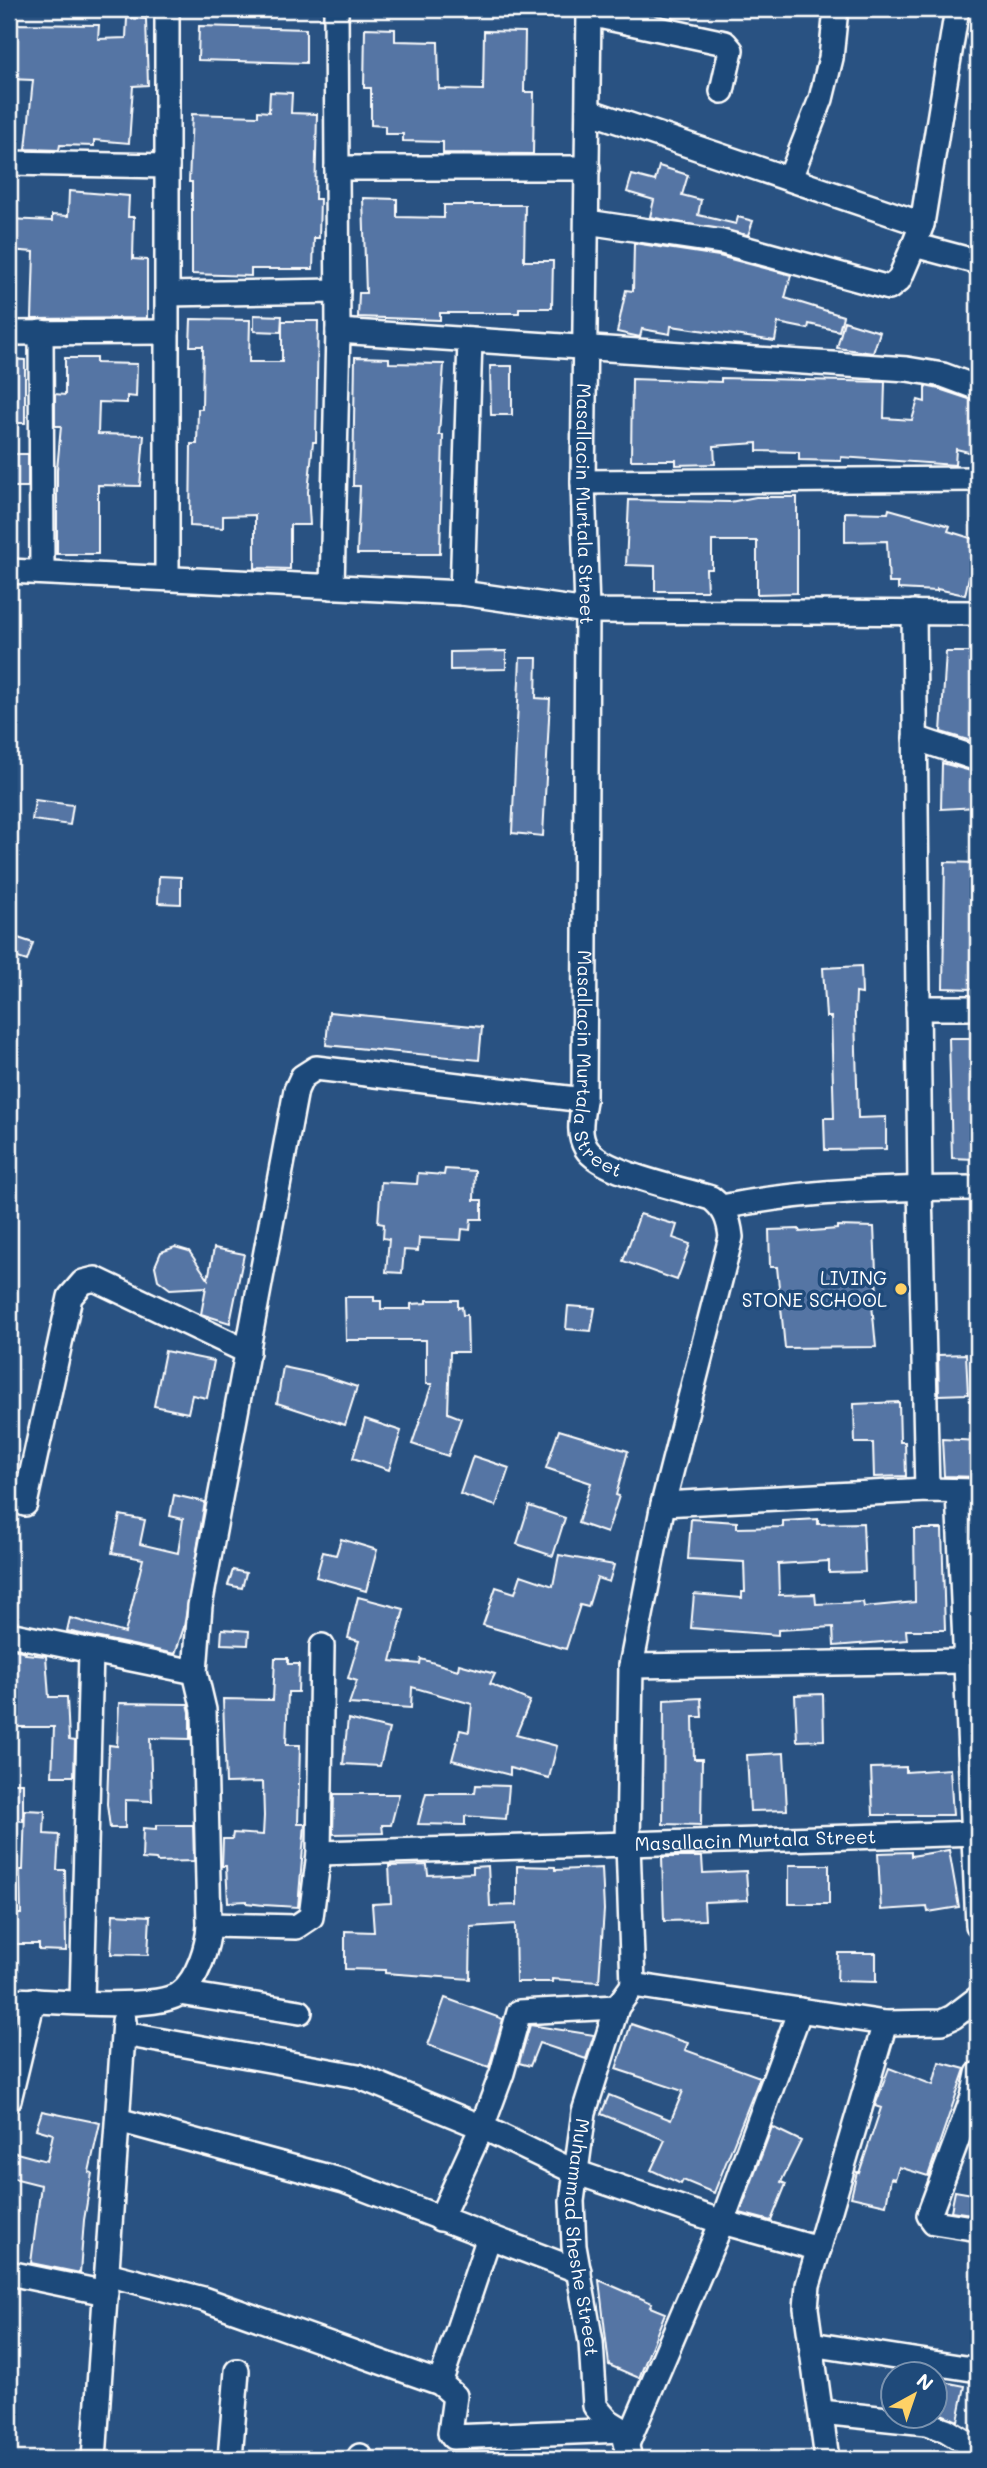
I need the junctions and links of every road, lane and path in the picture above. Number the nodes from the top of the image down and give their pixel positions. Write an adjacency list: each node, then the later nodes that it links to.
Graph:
1 (167, 9): 9 (street)
2 (336, 9): 10 (street)
3 (836, 9): 12 (street)
4 (957, 9): 14 (street)
5 (589, 11): 6 (street); 7 (street, Masallacin Murtala Street)
6 (722, 91)
7 (588, 111): 11 (street, Masallacin Murtala Street); 12 (street)
8 (9, 163): 9 (street)
9 (167, 166): 17 (street)
10 (337, 168): 11 (street); 16 (street)
11 (588, 168): 13 (street, Masallacin Murtala Street)
12 (790, 178): 14 (street)
13 (587, 222): 14 (street); 23 (street, Masallacin Murtala Street)
14 (918, 235): 15 (street)
15 (978, 262)
16 (338, 291): 17 (street); 18 (street)
17 (167, 294): 20 (street)
18 (338, 331): 22 (street); 30 (street)
19 (41, 332): 20 (street); 21 (street); 28 (street)
20 (167, 332): 29 (street)
21 (9, 333)
22 (470, 340): 23 (street); 31 (street)
23 (586, 347): 24 (street); 26 (street, Masallacin Murtala Street)
24 (978, 388)
25 (978, 479): 26 (street)
26 (583, 482): 32 (street, Masallacin Murtala Street)
27 (9, 571): 28 (street)
28 (43, 572): 29 (street)
29 (167, 579): 30 (street)
30 (332, 587): 31 (street)
31 (463, 593): 32 (street)
32 (587, 611): 33 (street); 39 (street, Masallacin Murtala Street)
33 (914, 612): 34 (street); 35 (street)
34 (978, 613)
35 (915, 738): 36 (street); 37 (street)
36 (978, 759)
37 (918, 1008): 38 (street); 40 (street)
38 (978, 1008)
39 (584, 1100): 42 (street, Masallacin Murtala Street); 43 (street)
40 (920, 1188): 41 (street); 42 (street); 44 (street)
41 (978, 1188)
42 (722, 1207): 47 (street, Masallacin Murtala Street)
43 (248, 1352): 46 (street); 53 (street)
44 (927, 1490): 45 (street); 47 (street)
45 (968, 1491): 51 (street)
46 (25, 1504)
47 (663, 1504): 52 (street, Masallacin Murtala Street)
48 (9, 1634): 50 (street)
49 (322, 1646): 56 (street)
50 (91, 1652): 53 (street); 64 (street)
51 (964, 1661): 52 (street); 54 (street)
52 (631, 1666): 55 (street, Masallacin Murtala Street)
53 (195, 1672): 57 (street)
54 (975, 1833): 55 (street, Masallacin Murtala Street); 58 (street)
55 (628, 1844): 56 (street); 59 (street)
56 (319, 1853): 57 (street)
57 (209, 1925): 60 (street)
58 (978, 1925)
59 (633, 1984): 66 (street, Muhammad Sheshe Street); 67 (street)
60 (180, 1993): 65 (street); 68 (street)
61 (978, 1998): 69 (street)
62 (9, 2000): 63 (street)
63 (33, 2000): 64 (street); 72 (street)
64 (82, 2001): 65 (street)
65 (125, 2004): 70 (street)
66 (617, 2007): 74 (street); 75 (street, Muhammad Sheshe Street)
67 (800, 2010): 69 (street); 77 (street)
68 (300, 2012)
69 (885, 2023): 80 (street)
70 (124, 2034): 73 (street); 74 (street)
71 (978, 2074): 78 (street)
72 (9, 2100)
73 (118, 2120): 76 (street); 84 (street)
74 (482, 2127): 75 (street); 76 (street)
75 (575, 2172): 77 (street); 81 (street, Muhammad Sheshe Street)
76 (440, 2219): 79 (street)
77 (722, 2222): 80 (street); 90 (street)
78 (978, 2230)
79 (489, 2237): 81 (street); 88 (street)
80 (819, 2249): 85 (street)
81 (579, 2271): 90 (street, Muhammad Sheshe Street)
82 (9, 2274): 83 (street); 84 (street)
83 (9, 2280)
84 (106, 2283): 88 (street); 92 (street)
85 (811, 2344): 86 (street); 89 (street)
86 (978, 2370)
87 (237, 2371): 93 (street)
88 (440, 2383): 90 (street)
89 (821, 2412): 91 (street); 94 (street)
90 (627, 2444)
91 (978, 2450)
92 (94, 2459)
93 (230, 2459)
94 (827, 2459)

